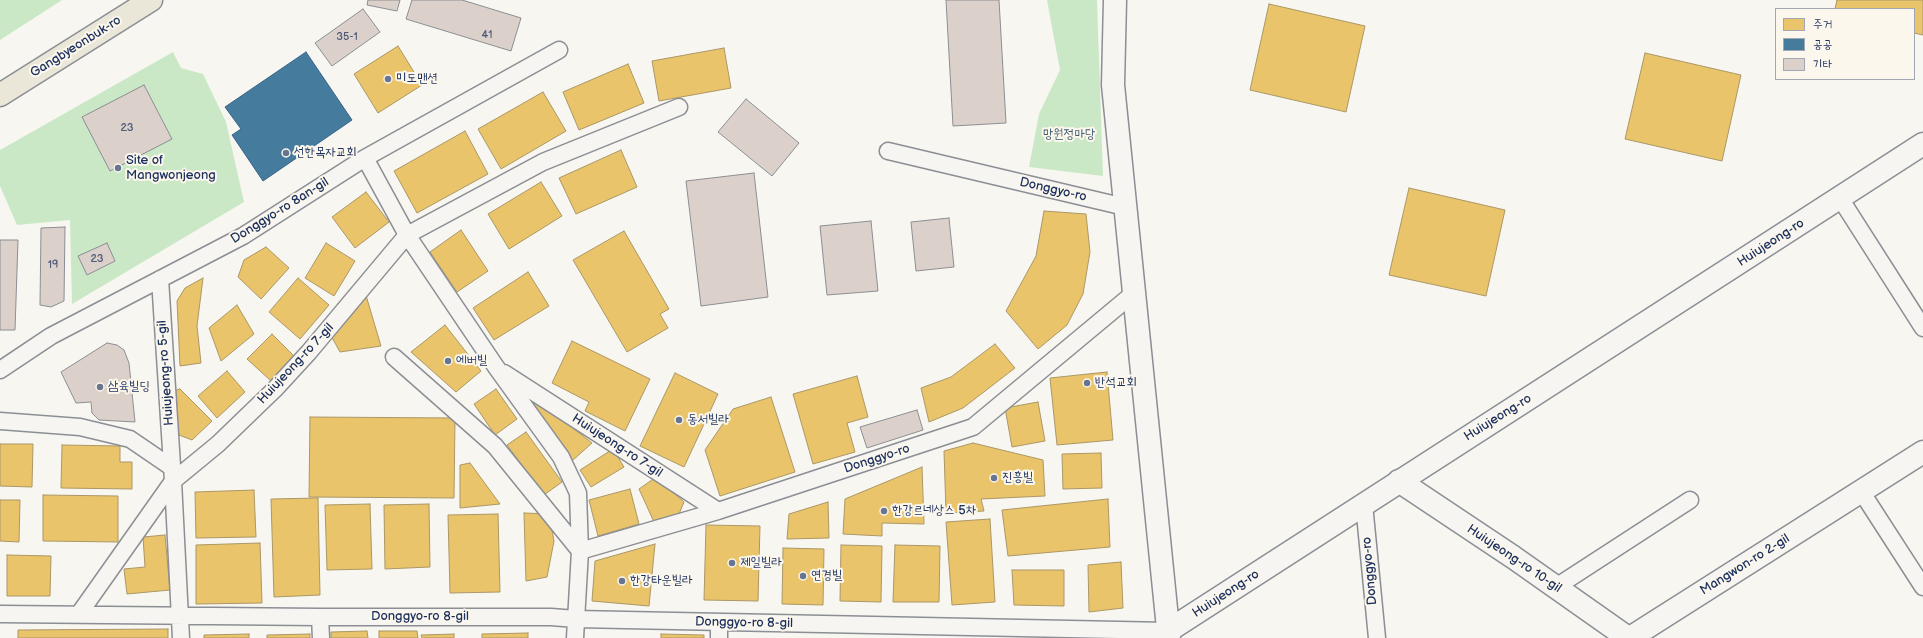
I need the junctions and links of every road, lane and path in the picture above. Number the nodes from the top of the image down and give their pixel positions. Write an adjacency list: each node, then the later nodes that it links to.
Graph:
1 (151, 0): 4 (highway, Gangbyeonbuk-ro)
2 (1115, 0): 10 (street)
3 (559, 50): 8 (lane, Donggyo-ro 8an-gil)
4 (0, 95)
5 (679, 107): 11 (lane)
6 (1923, 144): 9 (street, Huiujeong-ro)
7 (888, 151): 10 (lane, Donggyo-ro)
8 (365, 158): 11 (lane, Huiujeong-ro 7-gil); 12 (lane, Donggyo-ro 8an-gil)
9 (1840, 198): 14 (lane); 21 (street, Huiujeong-ro)
10 (1125, 207): 13 (street)
11 (407, 235): 16 (lane, Huiujeong-ro 7-gil); 20 (lane, Huiujeong-ro 7-gil)
12 (160, 279): 17 (lane, Donggyo-ro 8an-gil); 20 (lane, Huiujeong-ro 5-gil)
13 (1134, 293): 25 (lane, Donggyo-ro); 36 (street)
14 (1923, 328)
15 (394, 357): 26 (lane)
16 (496, 367): 25 (lane, Huiujeong-ro 7-gil); 26 (lane, Huiujeong-ro 7-gil)
17 (0, 370)
18 (0, 421): 20 (lane)
19 (1923, 452): 22 (street, Mangwon-ro 2-gil)
20 (172, 474): 30 (lane); 31 (lane, Huiujeong-ro 5-gil)
21 (1399, 482): 24 (street, Huiujeong-ro); 27 (street, Huiujeong-ro 10-gil)
22 (1861, 491): 28 (lane); 42 (street, Mangwon-ro 2-gil)
23 (1690, 500): 27 (lane)
24 (1364, 504): 36 (street, Huiujeong-ro); 41 (lane, Donggyo-ro)
25 (718, 511): 26 (lane, Donggyo-ro)
26 (580, 551): 33 (lane, Huiujeong-ro 7-gil)
27 (1556, 587): 42 (street, Huiujeong-ro 10-gil)
28 (1923, 587)
29 (0, 614): 30 (lane, Donggyo-ro 8-gil)
30 (79, 614): 31 (lane, Donggyo-ro 8-gil)
31 (180, 616): 32 (lane, Donggyo-ro 8-gil); 37 (lane, Huiujeong-ro 5-gil)
32 (320, 617): 33 (lane, Donggyo-ro 8-gil); 38 (lane)
33 (576, 619): 34 (lane, Donggyo-ro 8-gil); 39 (lane, Huiujeong-ro 7-gil)
34 (719, 622): 35 (lane, Donggyo-ro 8-gil); 40 (lane)
35 (976, 633): 36 (lane, Donggyo-ro 8-gil)
36 (1165, 636)
37 (181, 638)
38 (321, 638)
39 (575, 638)
40 (719, 638)
41 (1377, 638)
42 (1629, 638)

